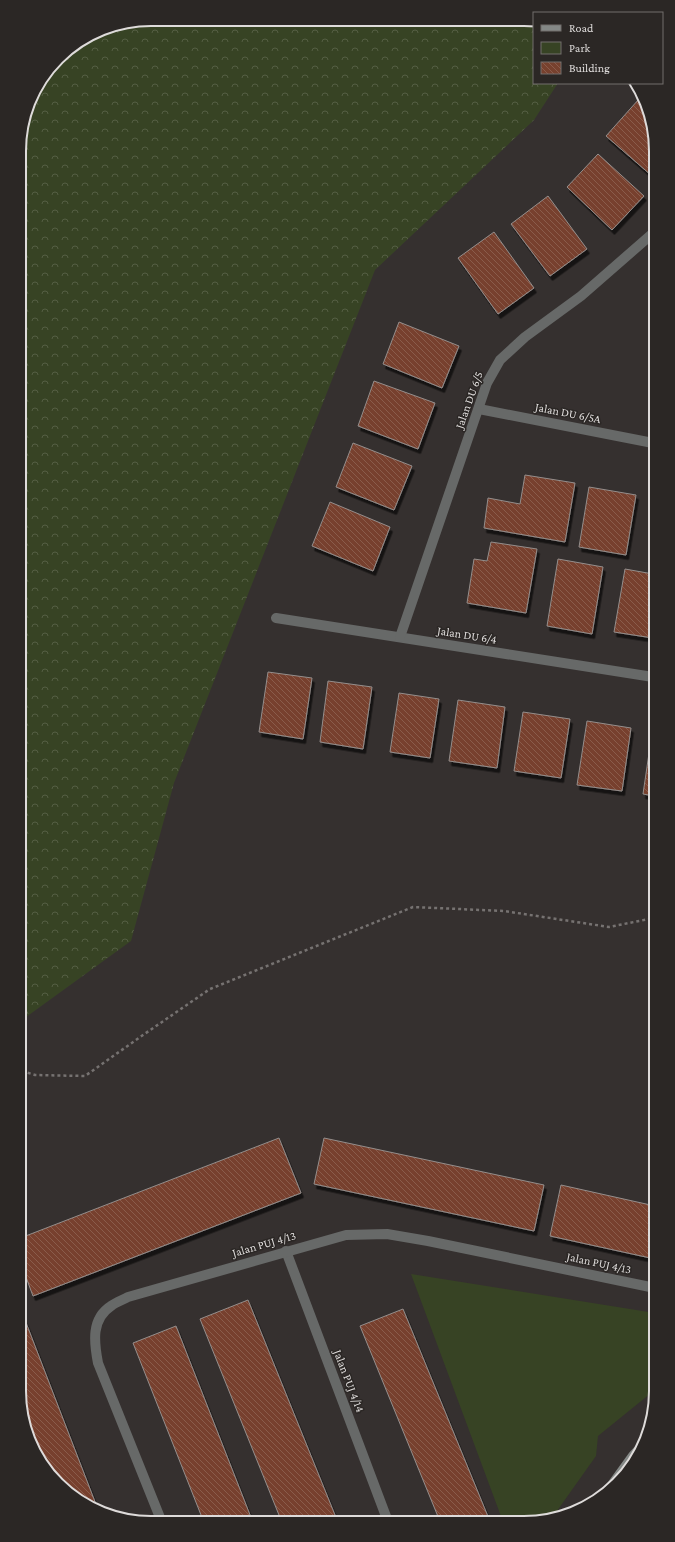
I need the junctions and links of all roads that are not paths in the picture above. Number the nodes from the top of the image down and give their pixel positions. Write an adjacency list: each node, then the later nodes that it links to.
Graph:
1 (649, 237): 2 (street, Jalan DU 6/5)
2 (479, 409): 3 (street, Jalan DU 6/5A); 5 (street, Jalan DU 6/5)
3 (649, 442)
4 (276, 618): 5 (street, Jalan DU 6/4)
5 (400, 637): 6 (street, Jalan DU 6/4)
6 (649, 676)
7 (286, 1251): 8 (street, Jalan PUJ 4/13); 9 (street, Jalan PUJ 4/13); 10 (street, Jalan PUJ 4/14)
8 (649, 1287)
9 (159, 1516)
10 (386, 1516)

